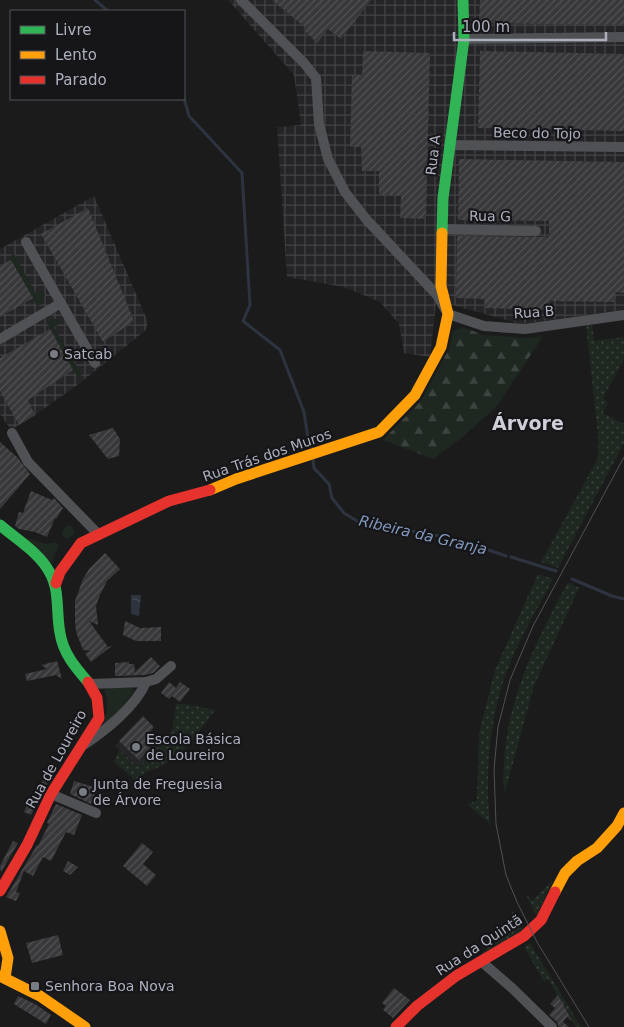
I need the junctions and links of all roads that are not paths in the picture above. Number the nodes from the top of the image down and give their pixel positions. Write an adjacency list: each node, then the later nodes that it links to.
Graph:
1 (241, 0): 11 (street)
2 (463, 0): 4 (street, Rua A)
3 (624, 37): 4 (street)
4 (464, 40): 5 (street, Rua A)
5 (449, 145): 6 (street, Beco do Tojo); 7 (street, Rua A)
6 (624, 148)
7 (442, 229): 8 (street, Rua G); 11 (street, Rua A)
8 (536, 231)
9 (26, 242): 10 (street)
10 (61, 303): 13 (street); 14 (street)
11 (448, 314): 12 (street, Rua B); 17 (street, Rua Trás dos Muros)
12 (624, 315)
13 (0, 339)
14 (95, 363)
15 (12, 433): 17 (street)
16 (0, 525): 18 (street)
17 (99, 535): 18 (street, Rua Trás dos Muros)
18 (56, 584): 21 (street, Rua de Loureiro)
19 (171, 666): 20 (street)
20 (146, 682): 21 (street); 22 (street)
21 (90, 684): 22 (street, Rua de Loureiro)
22 (82, 745): 23 (street, Rua de Loureiro)
23 (51, 794): 24 (street); 26 (street, Rua de Loureiro)
24 (96, 813)
25 (624, 813): 28 (street, Rua da Quintã)
26 (0, 891)
27 (0, 931): 29 (street)
28 (482, 962): 31 (street, Rua da Quintã); 32 (street)
29 (3, 977): 30 (street)
30 (85, 1027)
31 (396, 1027)
32 (552, 1027)

